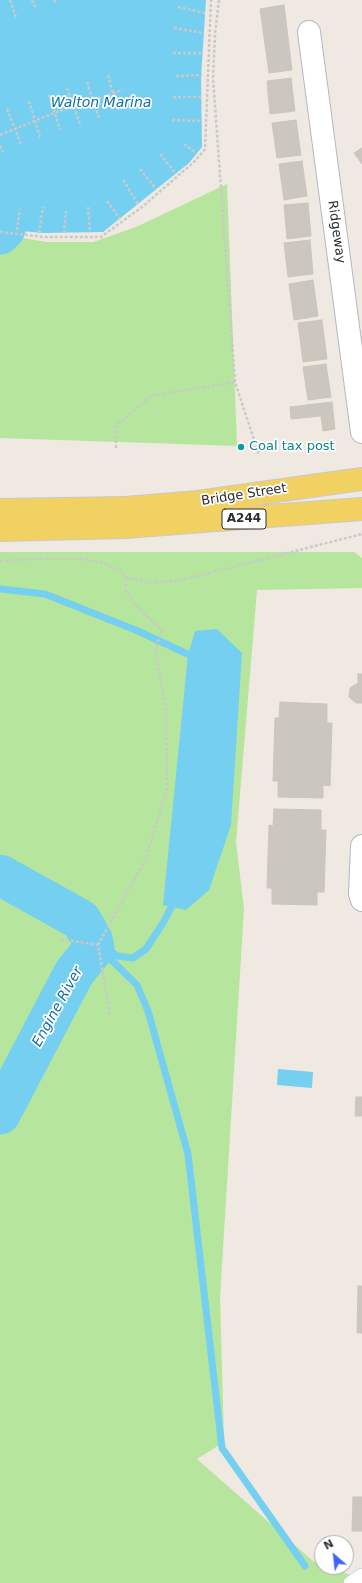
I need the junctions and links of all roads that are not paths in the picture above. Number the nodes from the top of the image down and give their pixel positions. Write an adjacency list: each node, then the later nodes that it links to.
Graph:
1 (309, 32): 2 (street, Ridgeway)
2 (362, 432)
3 (362, 479): 6 (main road, Bridge Street / A244)
4 (362, 509): 6 (main road, Bridge Street / A244)
5 (0, 510): 6 (main road, A244, bridge)
6 (125, 517): 7 (main road, A244, bridge)
7 (0, 530)
8 (362, 846): 9 (street)
9 (362, 900)
10 (362, 1575): 11 (lane)
11 (350, 1583)

